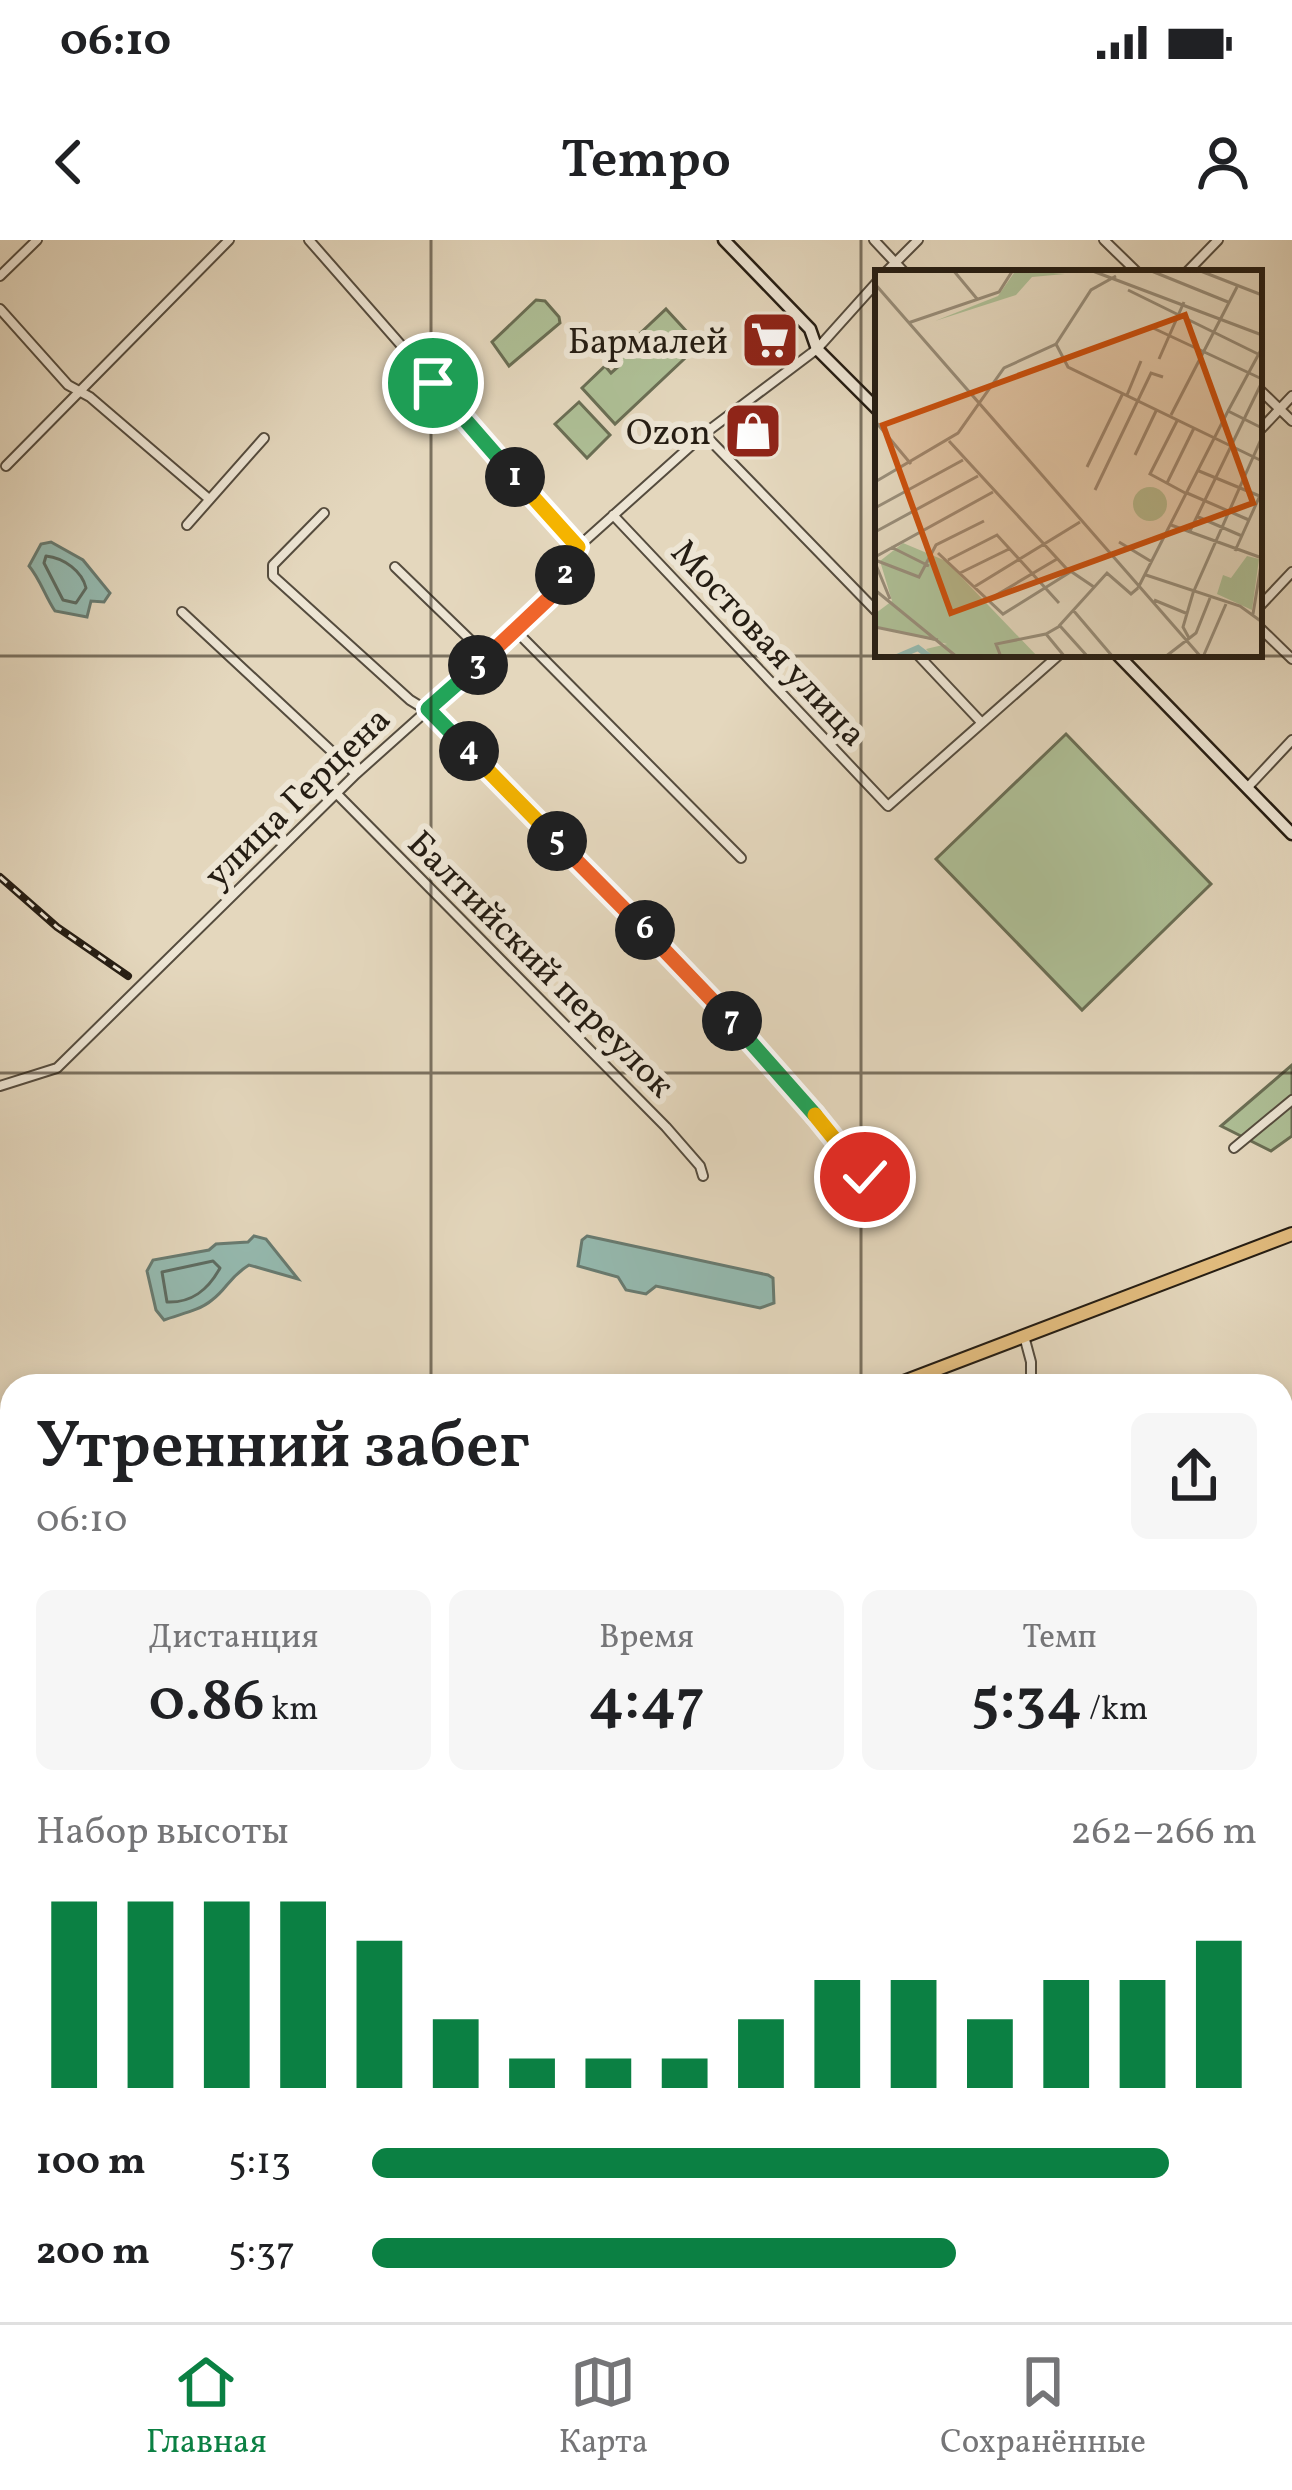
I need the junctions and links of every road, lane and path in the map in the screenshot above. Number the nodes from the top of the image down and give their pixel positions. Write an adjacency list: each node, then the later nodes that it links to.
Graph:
1 (37, 240): 14 (street)
2 (229, 240): 18 (street)
3 (309, 240): 32 (street)
4 (724, 240): 17 (main road)
5 (874, 240): 9 (street)
6 (918, 240): 9 (street)
7 (1104, 240): 12 (street)
8 (1218, 240): 13 (street)
9 (896, 262): 10 (street); 11 (street)
10 (888, 270)
11 (903, 270)
12 (1135, 270)
13 (1189, 270)
14 (0, 276)
15 (875, 284): 17 (street, улица Герцена)
16 (0, 309): 18 (street)
17 (817, 349): 21 (main road); 25 (street, улица Герцена)
18 (79, 391): 27 (street); 28 (street)
19 (1262, 392): 22 (street)
20 (1292, 396): 22 (street)
21 (875, 407)
22 (1279, 408): 23 (street); 24 (street)
23 (1292, 421)
24 (1262, 428)
25 (704, 434): 30 (street, улица Герцена); 36 (street)
26 (264, 438): 28 (street)
27 (6, 466)
28 (209, 500): 31 (street)
29 (324, 513): 45 (street)
30 (613, 515): 32 (street, улица Герцена); 46 (street, Мостовая улица)
31 (187, 525)
32 (578, 547): 39 (street, улица Герцена)
33 (395, 567): 40 (street)
34 (1292, 572): 35 (street)
35 (1262, 604)
36 (875, 610)
37 (182, 612): 48 (street)
38 (1262, 630): 44 (street)
39 (516, 631): 40 (street, улица Герцена); 52 (street)
40 (488, 657): 45 (street, улица Герцена)
41 (920, 657): 46 (street)
42 (1057, 657): 46 (street)
43 (1120, 657): 49 (main road)
44 (1292, 659)
45 (428, 709): 48 (street, улица Герцена); 57 (street)
46 (981, 722)
47 (1292, 740): 49 (street)
48 (356, 774): 50 (street, улица Герцена)
49 (1246, 788): 51 (main road)
50 (336, 793): 53 (street, улица Герцена); 56 (street, Балтийский переулок)
51 (1292, 834)
52 (741, 858)
53 (0, 1086)
54 (1292, 1100): 55 (street)
55 (1234, 1148)
56 (703, 1176)
57 (865, 1177)
58 (1292, 1234): 59 (main road)
59 (1024, 1336): 60 (main road); 61 (street)
60 (924, 1374)
61 (1031, 1374)

